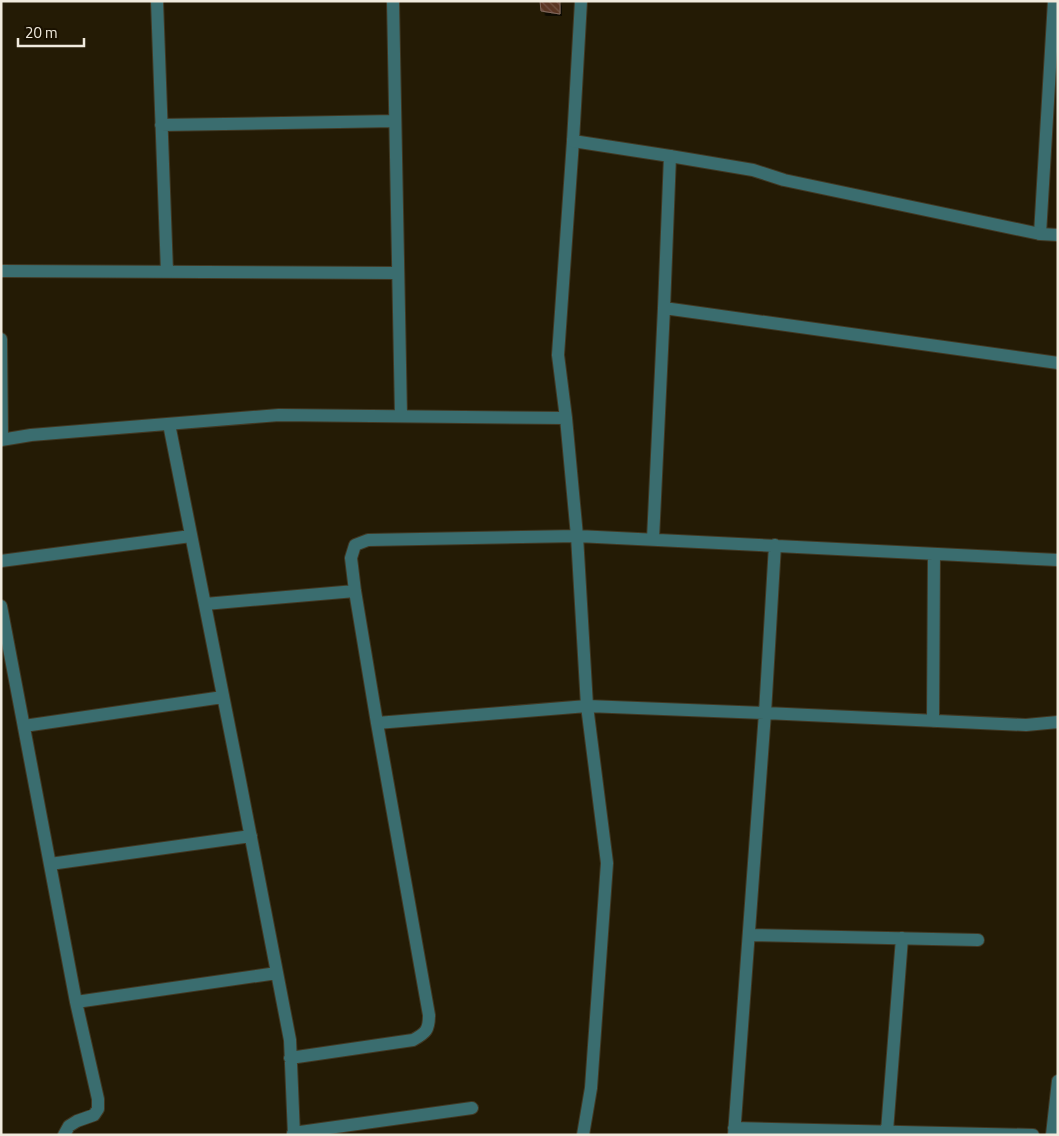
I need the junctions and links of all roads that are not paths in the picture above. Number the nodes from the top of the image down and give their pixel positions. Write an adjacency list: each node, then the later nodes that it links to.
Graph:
1 (157, 1): 6 (street)
2 (393, 1): 5 (street)
3 (581, 1): 7 (street)
4 (1054, 1): 9 (street)
5 (395, 121): 6 (street); 13 (street)
6 (161, 125): 12 (street)
7 (573, 141): 8 (street); 18 (street)
8 (670, 156): 9 (street); 14 (street)
9 (1040, 234): 10 (street)
10 (1058, 236)
11 (1, 271): 12 (street)
12 (167, 272): 13 (street)
13 (398, 273): 17 (street)
14 (664, 308): 16 (street); 23 (street)
15 (1, 339): 20 (street)
16 (1058, 363)
17 (401, 416): 18 (street); 19 (street)
18 (566, 418): 22 (street)
19 (169, 424): 20 (street); 21 (street)
20 (2, 440)
21 (191, 536): 27 (street); 29 (street)
22 (577, 536): 23 (street); 28 (street); 32 (street)
23 (653, 539): 24 (street)
24 (775, 545): 25 (street); 33 (street)
25 (934, 554): 26 (street); 34 (street)
26 (1058, 560)
27 (1, 561)
28 (355, 591): 29 (street); 36 (street)
29 (205, 604): 31 (street)
30 (1, 606): 37 (street)
31 (223, 697): 37 (street); 38 (street)
32 (587, 706): 33 (street); 36 (street); 52 (street)
33 (765, 712): 34 (street); 40 (street)
34 (934, 721): 35 (street)
35 (1058, 722)
36 (376, 723): 45 (street)
37 (24, 726): 39 (street)
38 (251, 836): 39 (street); 43 (street)
39 (50, 864): 44 (street)
40 (749, 935): 41 (street); 48 (street)
41 (902, 938): 42 (street); 49 (street)
42 (978, 940)
43 (277, 973): 44 (street); 45 (street)
44 (76, 1002): 51 (street)
45 (290, 1058): 50 (street)
46 (1058, 1081): 54 (street)
47 (472, 1108): 50 (street)
48 (734, 1131): 49 (street)
49 (887, 1131): 53 (street)
50 (293, 1134)
51 (64, 1135)
52 (583, 1135)
53 (1034, 1135)
54 (1052, 1135)

